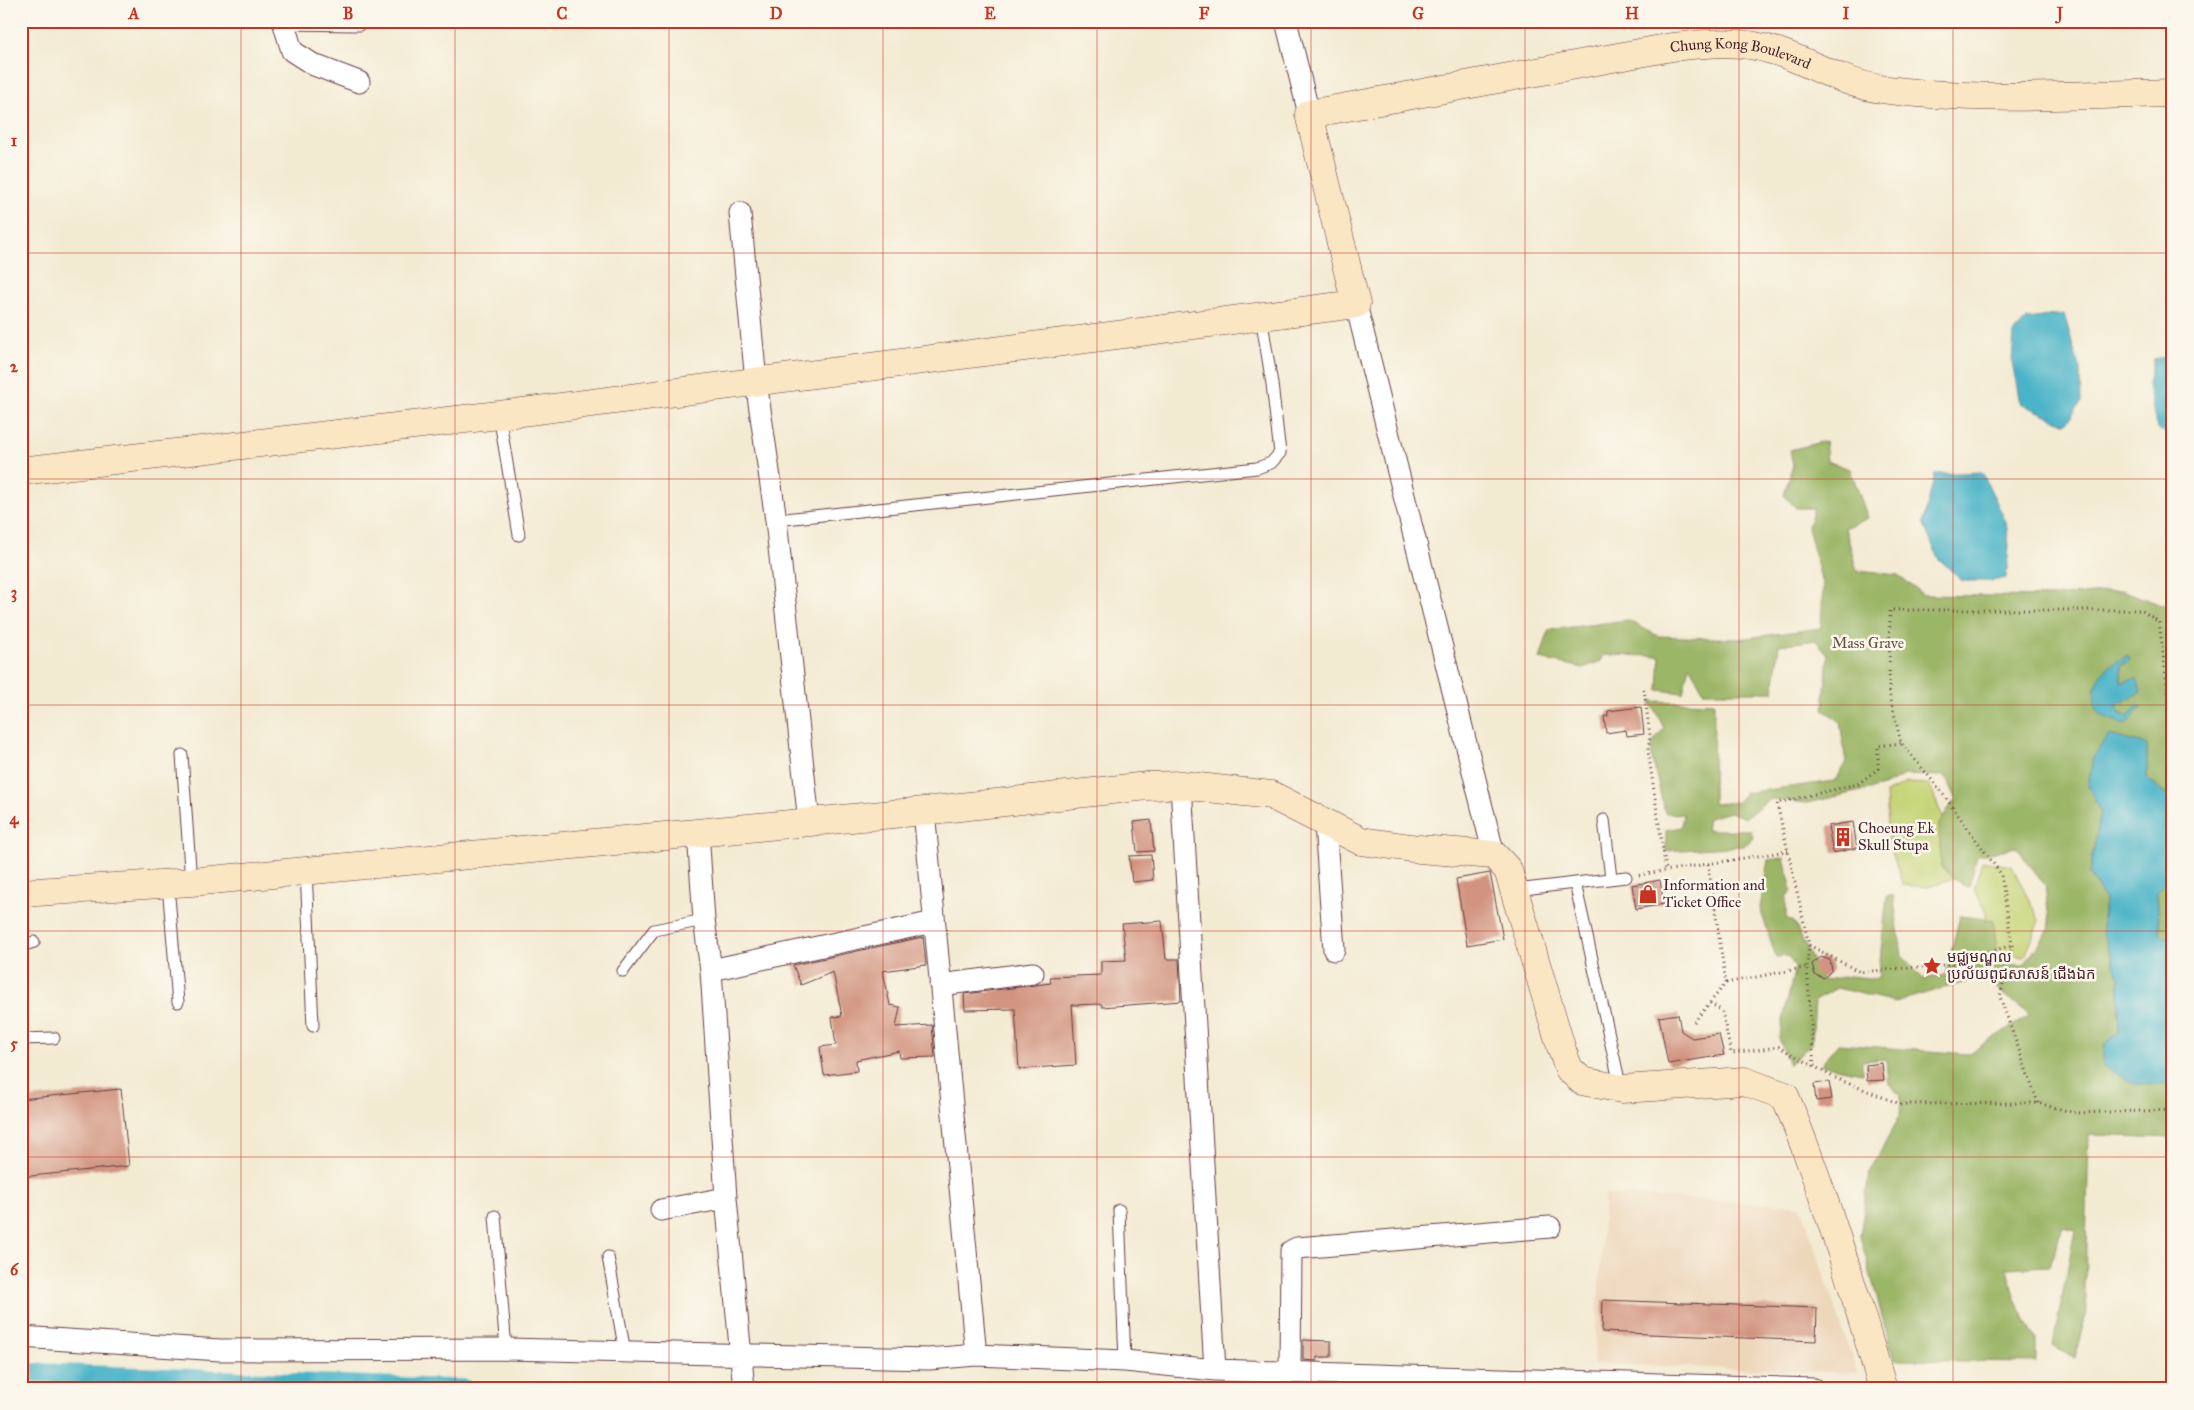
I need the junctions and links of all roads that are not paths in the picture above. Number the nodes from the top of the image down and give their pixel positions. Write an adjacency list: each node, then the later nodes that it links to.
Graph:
1 (1286, 21): 6 (street)
2 (283, 23): 3 (lane); 4 (street)
3 (359, 25)
4 (359, 82)
5 (2173, 93): 6 (main road, Chung Kong Boulevard)
6 (1309, 114): 8 (main road)
7 (740, 213): 10 (street)
8 (1356, 304): 9 (main road); 24 (street)
9 (1261, 316): 10 (main road); 13 (lane)
10 (756, 382): 11 (main road); 13 (street)
11 (499, 415): 12 (main road); 14 (lane)
12 (21, 471)
13 (776, 520): 21 (street)
14 (519, 535)
15 (182, 755): 28 (lane)
16 (1181, 785): 19 (main road); 22 (main road); 58 (street)
17 (21, 789): 18 (lane)
18 (21, 800)
19 (924, 811): 21 (main road); 33 (street)
20 (1604, 820): 27 (lane)
21 (809, 822): 23 (main road)
22 (1325, 822): 24 (main road); 36 (street)
23 (698, 832): 25 (main road); 32 (street)
24 (1494, 855): 30 (main road)
25 (306, 870): 28 (main road); 42 (lane)
26 (1626, 877): 27 (lane)
27 (1611, 878): 29 (lane)
28 (180, 883): 31 (main road); 41 (lane)
29 (1575, 883): 30 (lane); 45 (lane)
30 (1516, 890): 45 (main road)
31 (21, 893)
32 (704, 920): 37 (street); 38 (lane)
33 (934, 922): 37 (street); 40 (street)
34 (34, 942): 35 (lane)
35 (21, 946)
36 (1334, 950)
37 (712, 970): 46 (street)
38 (623, 971)
39 (1033, 973): 40 (street)
40 (940, 986): 56 (street)
41 (178, 1002)
42 (313, 1026)
43 (54, 1038): 44 (lane)
44 (21, 1039)
45 (1622, 1089): 62 (main road)
46 (726, 1198): 47 (street); 55 (street)
47 (661, 1210)
48 (1119, 1210): 57 (lane)
49 (495, 1216): 53 (lane)
50 (1550, 1227): 59 (street)
51 (608, 1257): 54 (lane)
52 (21, 1337): 53 (street)
53 (506, 1349): 54 (street)
54 (625, 1352): 55 (street)
55 (741, 1354): 56 (street); 60 (street)
56 (976, 1355): 57 (street)
57 (1125, 1361): 58 (street)
58 (1215, 1370): 59 (street)
59 (1290, 1373): 61 (street)
60 (743, 1382)
61 (1814, 1389)
62 (1883, 1389)

